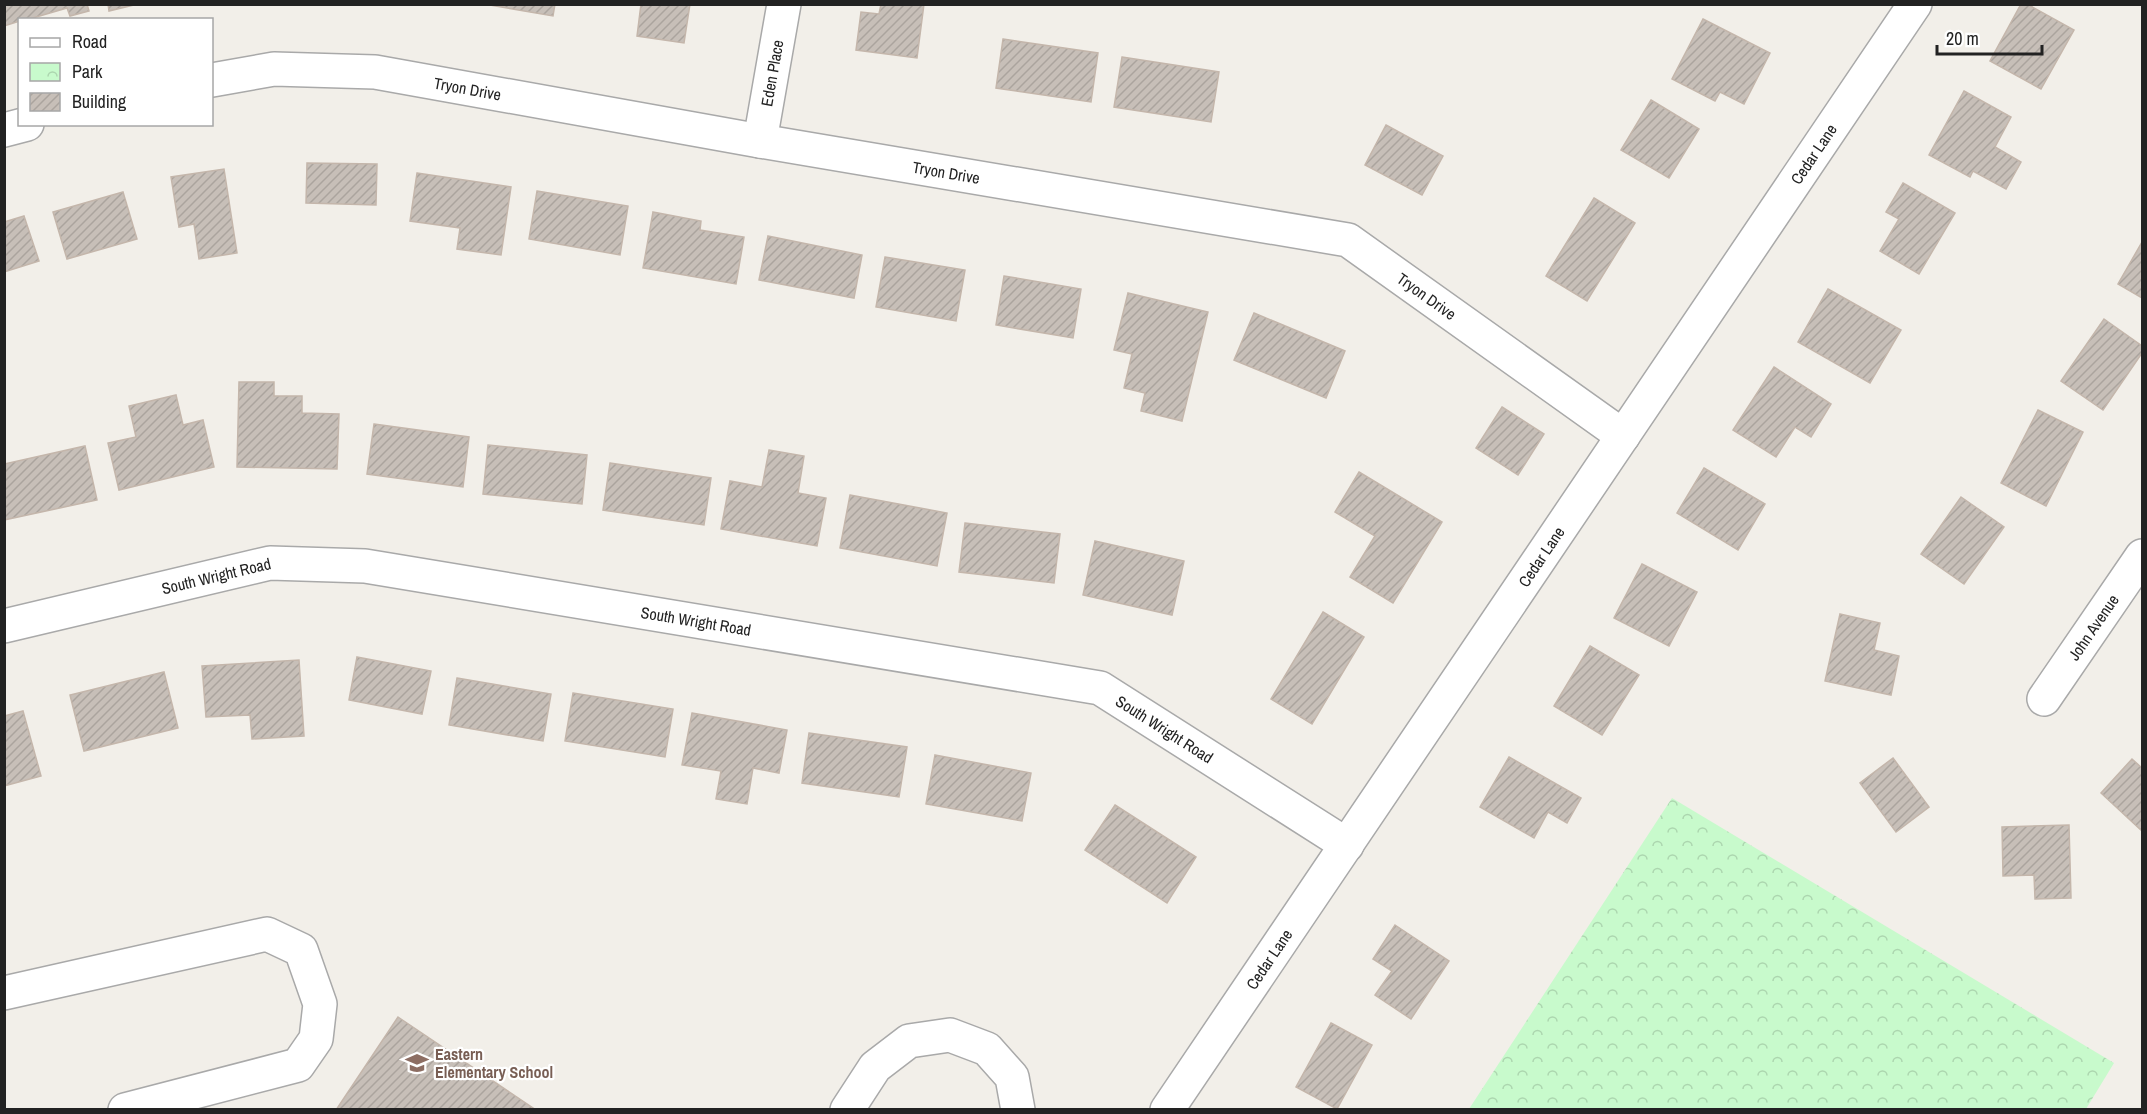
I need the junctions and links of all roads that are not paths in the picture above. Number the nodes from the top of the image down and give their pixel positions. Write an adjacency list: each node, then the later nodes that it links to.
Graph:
1 (784, 4): 6 (street, Eden Place)
2 (1915, 4): 7 (street, Cedar Lane)
3 (213, 80): 6 (street, Tryon Drive)
4 (19, 126): 5 (street)
5 (4, 130)
6 (760, 141): 7 (street, Tryon Drive)
7 (1623, 436): 11 (street, Cedar Lane)
8 (2142, 556): 10 (street, John Avenue)
9 (4, 626): 11 (street, South Wright Road)
10 (2044, 699)
11 (1347, 845): 16 (street, Cedar Lane)
12 (4, 993): 13 (street)
13 (125, 1110)
14 (847, 1110): 15 (street)
15 (1018, 1110)
16 (1167, 1110)

